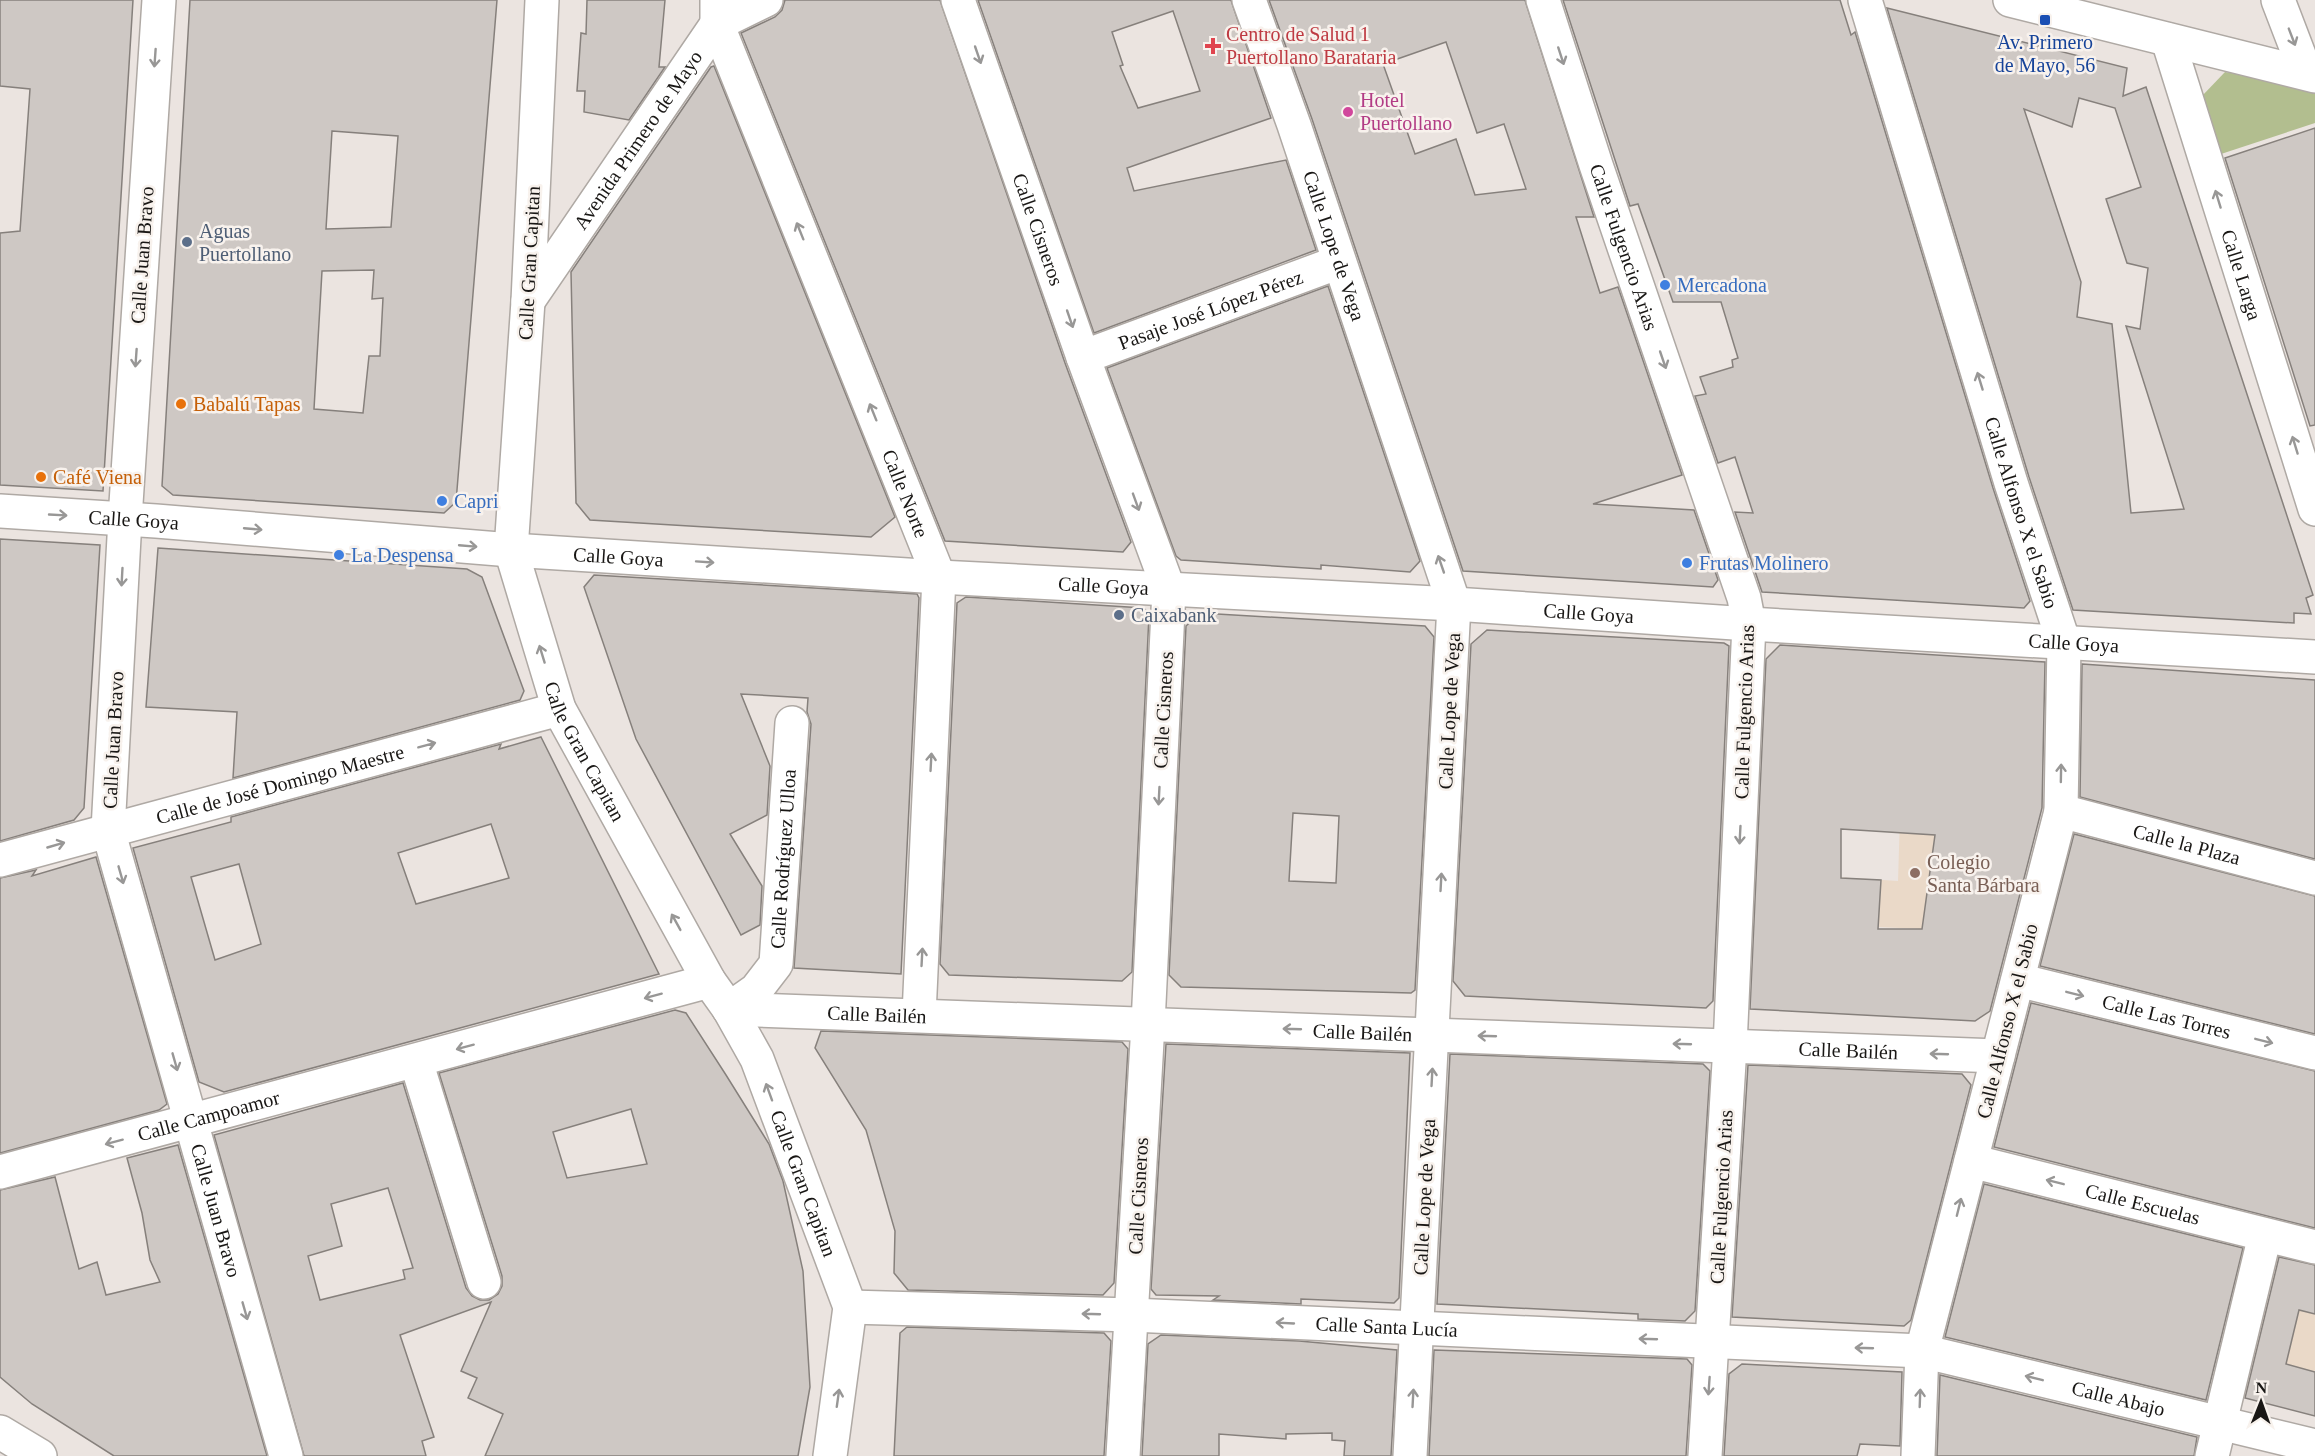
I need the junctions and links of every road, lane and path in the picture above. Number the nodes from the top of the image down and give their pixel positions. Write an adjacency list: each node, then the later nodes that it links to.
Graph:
1 (159, 0): 18 (street, Calle Juan Bravo, one-way to 18)
2 (542, 0): 14 (street, Calle Gran Capitan)
3 (766, 0): 10 (street, Avenida Primero de Mayo)
4 (958, 0): 15 (street, Calle Cisneros, one-way to 15)
5 (1249, 0): 13 (street, Calle Lope de Vega)
6 (1544, 0): 23 (street, Calle Fulgencio Arias, one-way to 23)
7 (1865, 0): 24 (street, Calle Alfonso X el Sabio, one-way to 7)
8 (2010, 0): 11 (street)
9 (2278, 0): 12 (street, one-way to 12)
10 (717, 12): 14 (street, Avenida Primero de Mayo); 20 (street, Calle Norte, one-way to 10)
11 (2168, 40): 12 (street); 16 (street, Calle Larga, one-way to 11)
12 (2310, 74)
13 (1339, 262): 15 (street, Pasaje José López Pérez); 22 (street, Calle Lope de Vega, one-way to 13)
14 (528, 301): 19 (street, Calle Gran Capitan)
15 (1083, 357): 21 (street, Calle Cisneros, one-way to 21)
16 (2314, 504)
17 (0, 511): 18 (street, Calle Goya, one-way to 18)
18 (125, 519): 19 (street, Calle Goya, one-way to 19); 29 (street, Calle Juan Bravo, one-way to 29)
19 (511, 550): 20 (street, Calle Goya, one-way to 20); 26 (street, Calle Gran Capitan, one-way to 19)
20 (939, 577): 21 (street, Calle Goya); 35 (street, Calle Norte, one-way to 20)
21 (1169, 590): 22 (street, Calle Goya); 36 (street, Calle Cisneros, one-way to 36)
22 (1455, 604): 23 (street, Calle Goya); 37 (street, Calle Lope de Vega, one-way to 22)
23 (1749, 624): 24 (street, Calle Goya); 38 (street, Calle Fulgencio Arias, one-way to 38)
24 (2064, 643): 25 (street, Calle Goya); 28 (street, Calle Alfonso X el Sabio, one-way to 24)
25 (2315, 657)
26 (559, 709): 29 (street, Calle de José Domingo Maestre, one-way to 26); 33 (street, Calle Gran Capitan, one-way to 26)
27 (792, 723): 34 (street, Calle Rodríguez Ulloa)
28 (2061, 811): 31 (street, Calle la Plaza); 32 (street, Calle Alfonso X el Sabio)
29 (108, 830): 30 (street, Calle de José Domingo Maestre, one-way to 29); 42 (street, Calle Juan Bravo, one-way to 42)
30 (0, 860)
31 (2315, 878)
32 (2018, 980): 39 (street, Calle Las Torres, one-way to 39); 40 (street, Calle Alfonso X el Sabio)
33 (710, 981): 34 (street, Calle Gran Capitan); 41 (street, Calle Campoamor, one-way to 41)
34 (729, 1009): 35 (street, Calle Bailén); 48 (street, Calle Gran Capitan, one-way to 34)
35 (919, 1015): 36 (street, Calle Bailén)
36 (1148, 1024): 37 (street, Calle Bailén, one-way to 36); 49 (street, Calle Cisneros)
37 (1434, 1034): 38 (street, Calle Bailén, one-way to 37); 50 (street, Calle Lope de Vega, one-way to 37)
38 (1730, 1046): 40 (street, Calle Bailén, one-way to 38); 51 (street, Calle Fulgencio Arias)
39 (2315, 1053)
40 (1998, 1056): 43 (street, Calle Alfonso X el Sabio)
41 (416, 1061): 42 (street, Calle Campoamor); 47 (street)
42 (192, 1121): 44 (street, Calle Campoamor, one-way to 44); 57 (street, Calle Juan Bravo, one-way to 57)
43 (1971, 1161): 45 (street, Calle Escuelas, one-way to 43); 52 (street, Calle Alfonso X el Sabio, one-way to 43)
44 (0, 1172)
45 (2265, 1234): 46 (street, Calle Escuelas); 53 (street)
46 (2315, 1247)
47 (484, 1282)
48 (850, 1307): 49 (street, Calle Santa Lucía, one-way to 48); 58 (street, Calle Gran Capitan, one-way to 48)
49 (1132, 1316): 50 (street, Calle Santa Lucía, one-way to 49); 59 (street, Calle Cisneros)
50 (1417, 1329): 51 (street, Calle Santa Lucía, one-way to 50); 60 (street, Calle Lope de Vega, one-way to 50)
51 (1712, 1342): 52 (street, Calle Santa Lucía, one-way to 51); 61 (street, Calle Fulgencio Arias, one-way to 61)
52 (1922, 1351): 53 (street, Calle Abajo, one-way to 52); 62 (street, Calle Alfonso X el Sabio, one-way to 52)
53 (2220, 1423): 55 (street, Calle Abajo); 63 (street)
54 (0, 1432): 56 (street)
55 (2315, 1446)
56 (40, 1456)
57 (286, 1456)
58 (830, 1456)
59 (1123, 1456)
60 (1410, 1456)
61 (1705, 1456)
62 (1918, 1456)
63 (2212, 1456)

